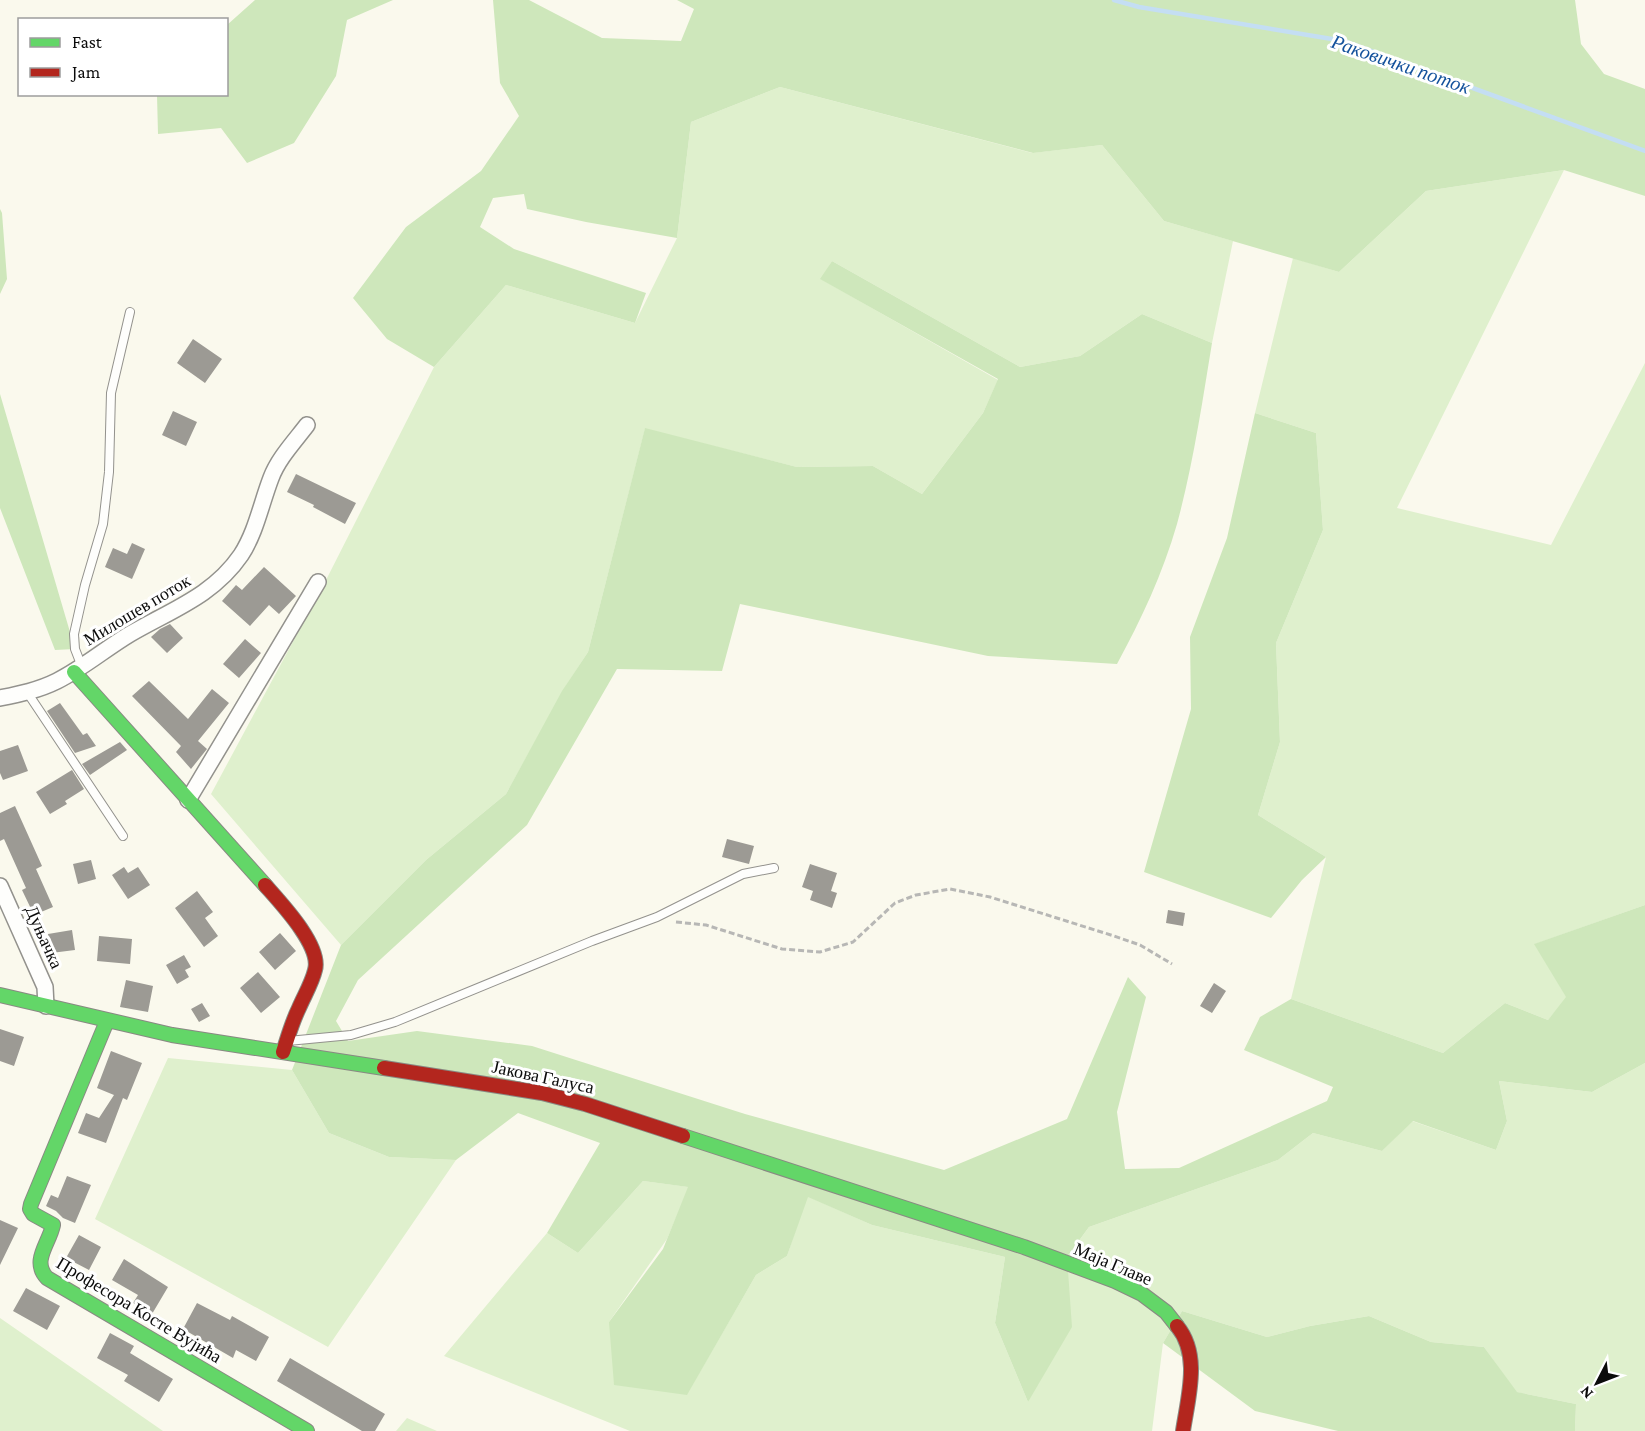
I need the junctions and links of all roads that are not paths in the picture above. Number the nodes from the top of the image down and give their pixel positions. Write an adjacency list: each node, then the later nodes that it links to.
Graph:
1 (130, 312): 4 (lane)
2 (307, 425): 4 (street, Милошев поток)
3 (318, 582): 7 (street)
4 (78, 669): 5 (street, Милошев поток); 7 (street)
5 (27, 692): 6 (street, Милошев поток); 8 (lane)
6 (0, 698)
7 (188, 800): 14 (street)
8 (123, 836)
9 (774, 868): 14 (lane, Јакова Галуса)
10 (0, 886): 12 (street, Дуњачка)
11 (1, 997): 12 (street, Јакова Галуса)
12 (46, 1006): 13 (street, Јакова Галуса)
13 (107, 1021): 14 (street, Јакова Галуса); 16 (street, Професора Косте Вујића)
14 (285, 1047): 15 (street, Јакова Галуса)
15 (1059, 1261): 17 (street, Маја Главе)
16 (307, 1431)
17 (1183, 1431)

